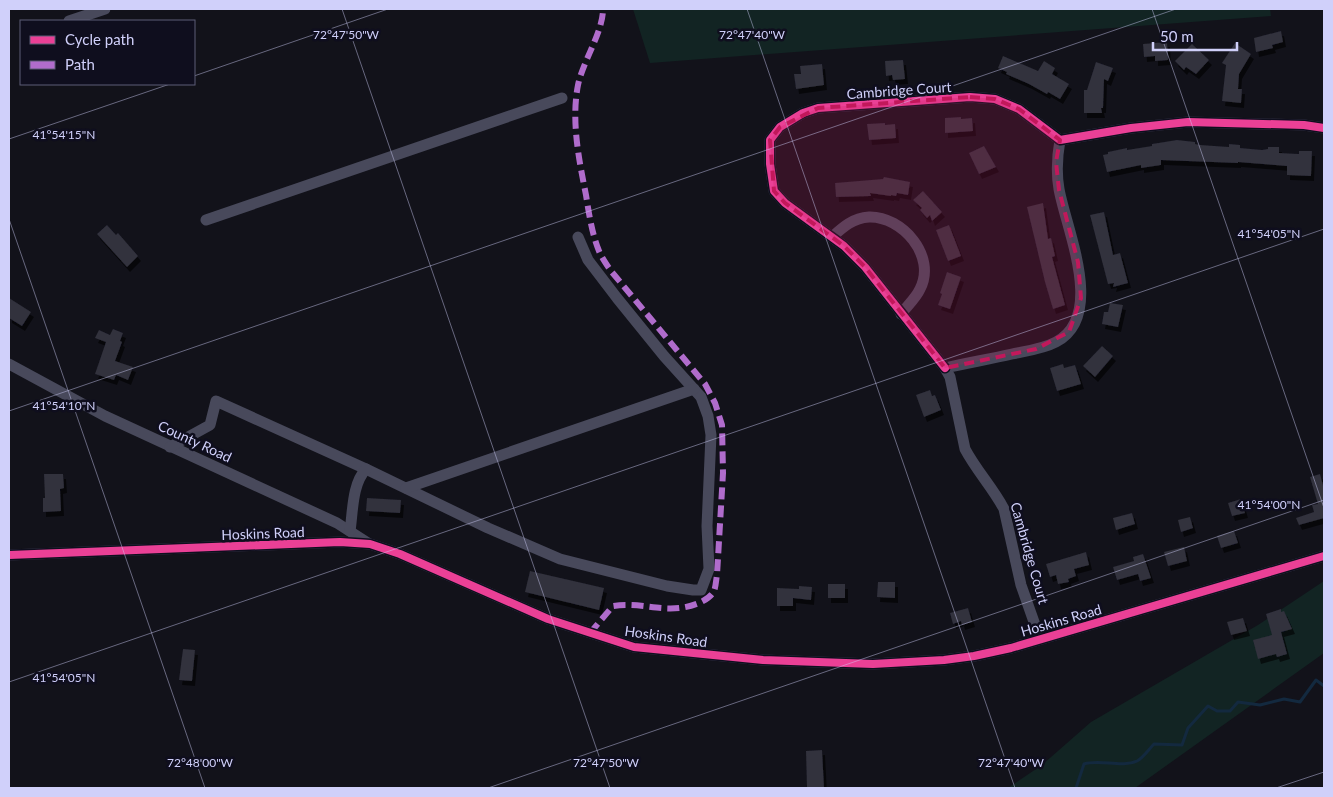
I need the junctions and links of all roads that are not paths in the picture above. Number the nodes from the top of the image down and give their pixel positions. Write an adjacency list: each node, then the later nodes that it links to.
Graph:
1 (105, 9): 2 (street)
2 (72, 20)
3 (562, 98): 6 (street)
4 (1324, 128): 5 (street)
5 (1060, 140): 8 (street, Cambridge Court); 11 (street)
6 (206, 220)
7 (578, 237): 12 (street)
8 (832, 237): 9 (street, Cambridge Court); 9 (street)
9 (901, 314): 11 (street, Cambridge Court)
10 (9, 364): 13 (street, County Road)
11 (945, 368): 20 (street, Cambridge Court)
12 (694, 389): 15 (street); 15 (street)
13 (170, 446): 14 (street); 16 (street, County Road)
14 (366, 469): 15 (street); 16 (street)
15 (406, 488)
16 (350, 531): 17 (street, County Road)
17 (370, 544): 18 (street, Hoskins Road); 20 (street, Hoskins Road)
18 (9, 556)
19 (1324, 556): 20 (street, Hoskins Road)
20 (1040, 639)

